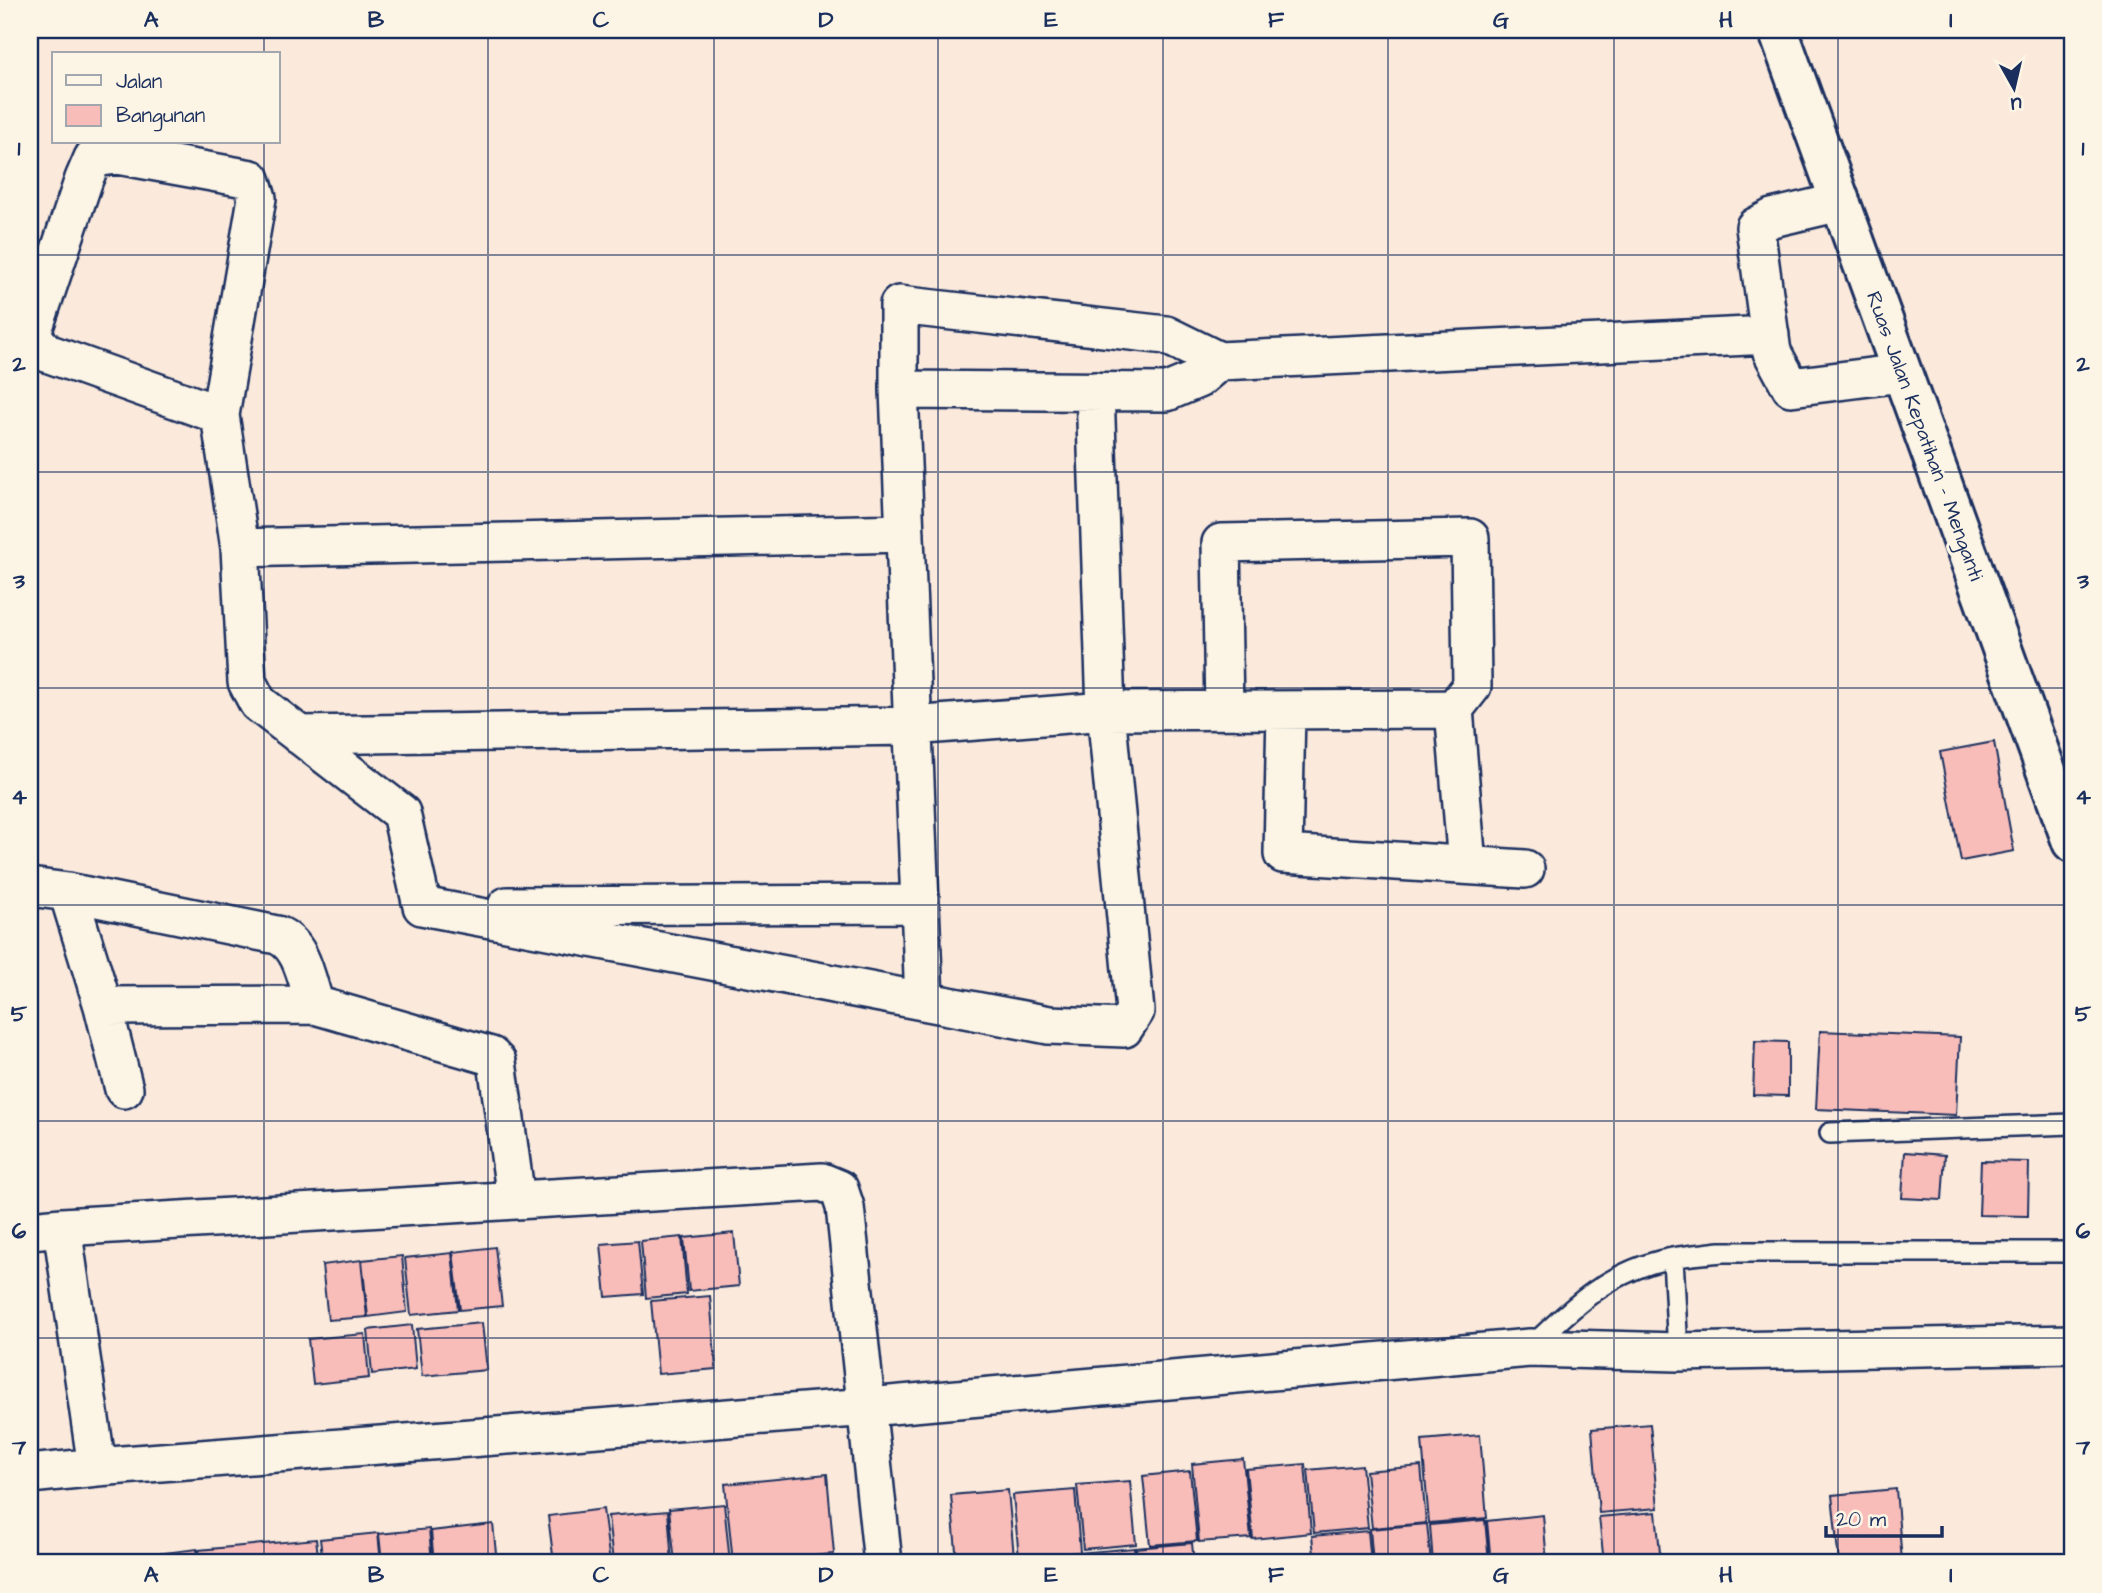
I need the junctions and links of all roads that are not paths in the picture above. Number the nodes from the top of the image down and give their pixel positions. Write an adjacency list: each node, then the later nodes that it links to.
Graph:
1 (1778, 30): 2 (main road, Ruas Jalan Kepatihan - Menganti)
2 (1840, 202): 3 (street); 5 (main road, Ruas Jalan Kepatihan - Menganti)
3 (1770, 335): 4 (street); 5 (street)
4 (1219, 361): 6 (street); 7 (street)
5 (1902, 373): 17 (main road, Ruas Jalan Kepatihan - Menganti)
6 (899, 390): 7 (street); 9 (street)
7 (1095, 391): 14 (street)
8 (220, 415): 8 (street); 10 (street)
9 (905, 533): 10 (street); 15 (street)
10 (240, 548): 16 (street)
11 (1454, 709): 12 (street); 13 (street); 18 (street)
12 (1224, 710): 13 (street); 14 (street)
13 (1286, 710): 18 (street)
14 (1106, 711): 15 (street); 24 (street)
15 (912, 726): 16 (street); 22 (street)
16 (299, 735): 23 (street)
17 (2072, 842)
18 (1467, 865): 19 (street)
19 (1525, 869)
20 (30, 887): 21 (street)
21 (68, 892): 25 (street); 26 (street)
22 (920, 904): 23 (street); 24 (street)
23 (422, 906): 24 (street)
24 (924, 1001)
25 (315, 1005): 26 (street); 30 (street)
26 (103, 1006): 27 (street)
27 (124, 1089)
28 (2072, 1124): 29 (lane)
29 (1830, 1133)
30 (516, 1199): 31 (street); 37 (street)
31 (46, 1229): 38 (street)
32 (2072, 1252): 33 (lane)
33 (1673, 1258): 35 (lane); 36 (lane)
34 (2072, 1345): 36 (street)
35 (1530, 1348): 36 (street); 37 (street)
36 (1678, 1352)
37 (868, 1407): 38 (street); 40 (street)
38 (97, 1467): 39 (street)
39 (30, 1474)
40 (883, 1563)

